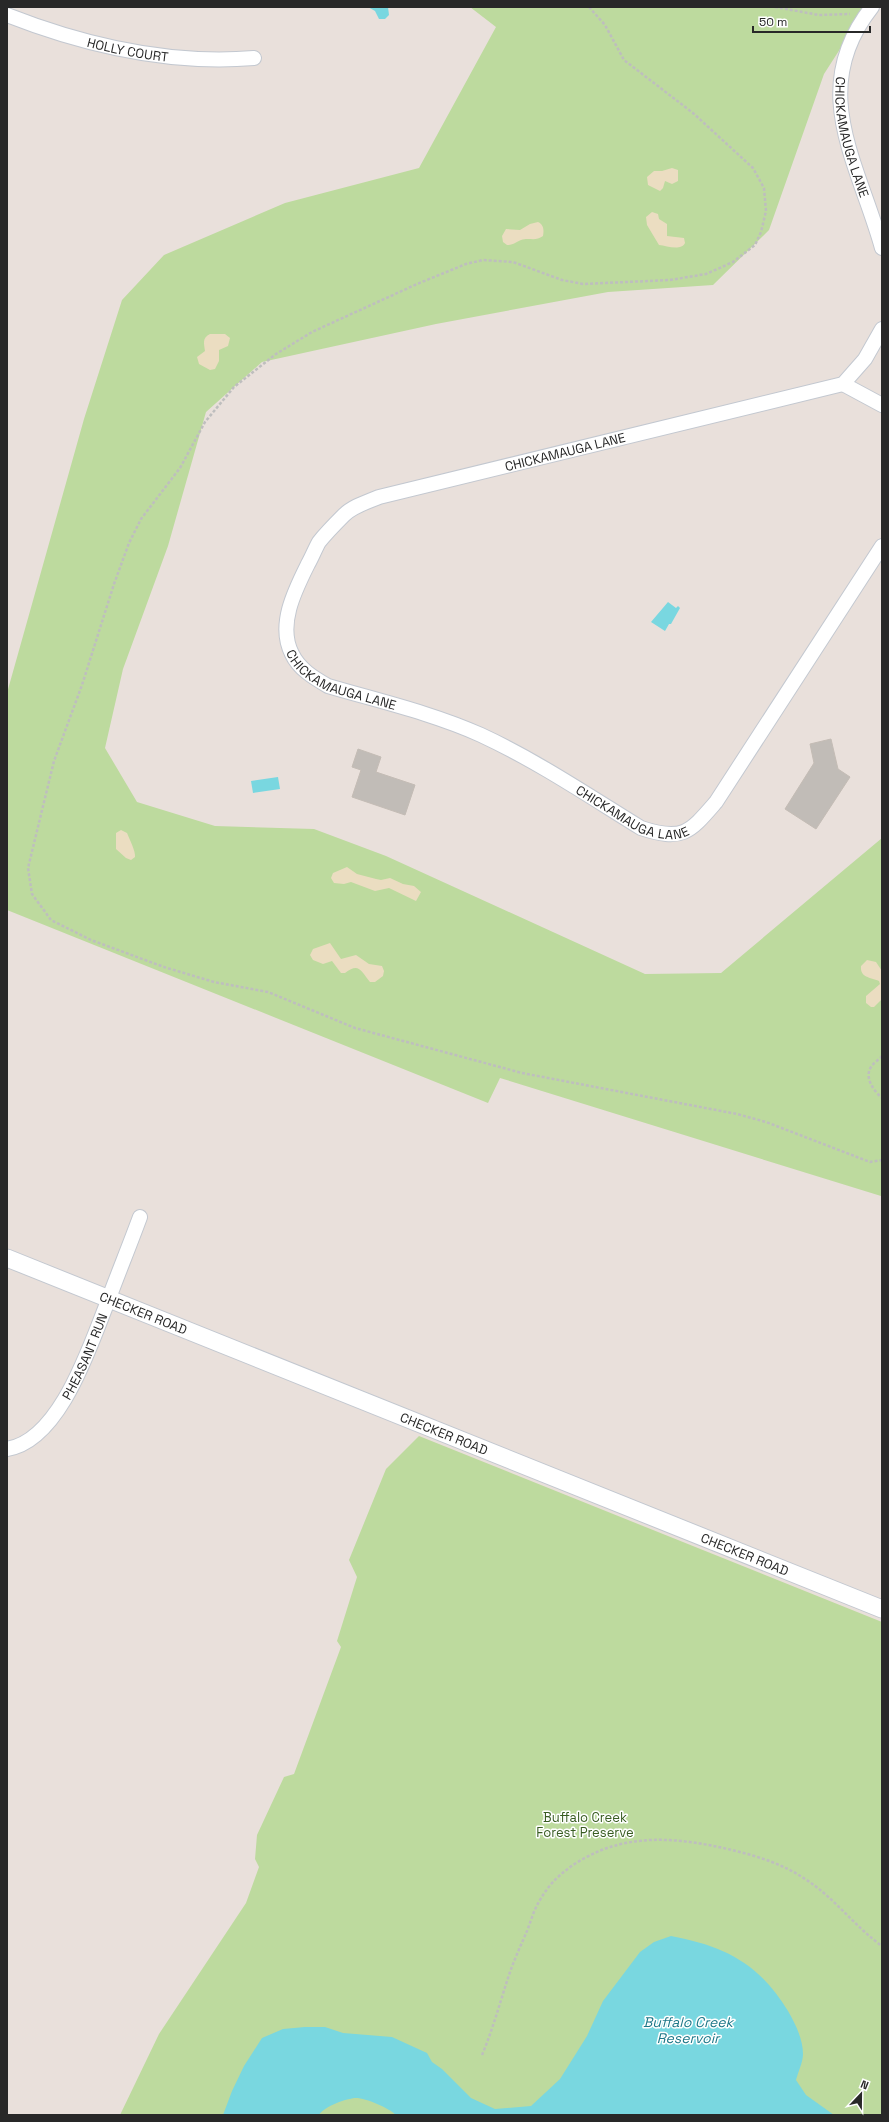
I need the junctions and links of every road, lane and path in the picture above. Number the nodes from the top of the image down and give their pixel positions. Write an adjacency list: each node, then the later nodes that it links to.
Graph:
1 (589, 7): 13 (path)
2 (776, 7): 3 (path)
3 (871, 9): 6 (street, CHICKAMAUGA LANE)
4 (7, 15): 5 (street, HOLLY COURT)
5 (254, 58)
6 (882, 248)
7 (882, 329): 8 (street)
8 (843, 384): 9 (street); 10 (street, CHICKAMAUGA LANE)
9 (882, 405)
10 (882, 546)
11 (882, 1056): 12 (path)
12 (882, 1098)
13 (882, 1160)
14 (140, 1217): 16 (street, PHEASANT RUN)
15 (7, 1258): 16 (street, CHECKER ROAD)
16 (109, 1299): 17 (street, PHEASANT RUN); 18 (street, CHECKER ROAD)
17 (7, 1449)
18 (882, 1609)
19 (882, 1946): 20 (path)
20 (482, 2055)

